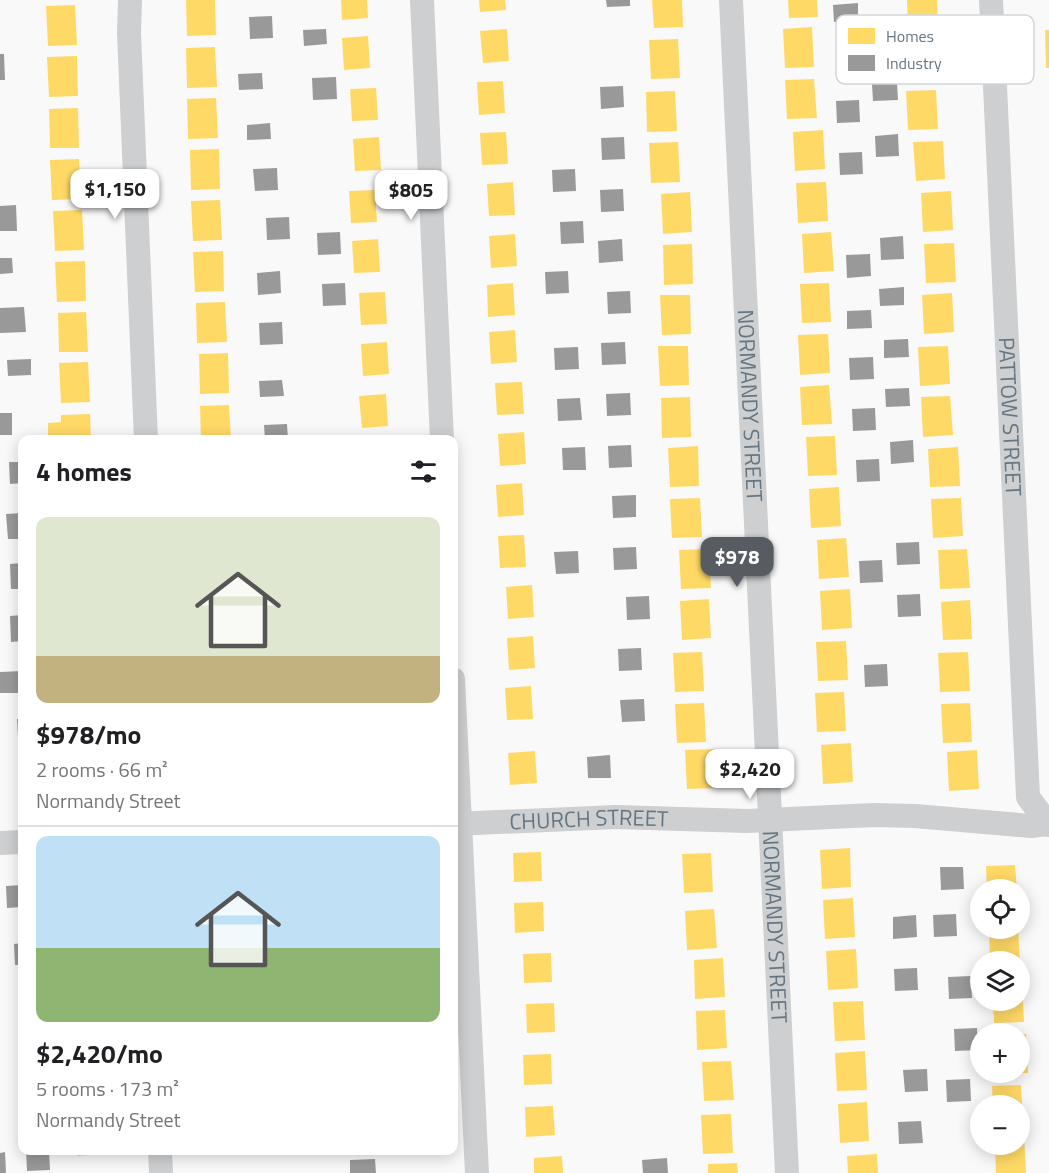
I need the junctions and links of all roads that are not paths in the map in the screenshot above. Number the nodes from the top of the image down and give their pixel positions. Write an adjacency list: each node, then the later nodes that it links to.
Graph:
1 (130, 0): 7 (street)
2 (422, 0): 8 (street)
3 (731, 0): 9 (street, NORMANDY STREET)
4 (991, 0): 5 (street, PATTOW STREET)
5 (992, 15)
6 (995, 84): 11 (street, PATTOW STREET)
7 (146, 435)
8 (442, 435)
9 (769, 820): 10 (street, CHURCH STREET); 11 (street, CHURCH STREET); 18 (street, NORMANDY STREET)
10 (458, 824)
11 (1049, 825)
12 (18, 842): 13 (street)
13 (0, 843)
14 (458, 857): 17 (street)
15 (160, 1155): 16 (street)
16 (161, 1173)
17 (477, 1173)
18 (787, 1173)

